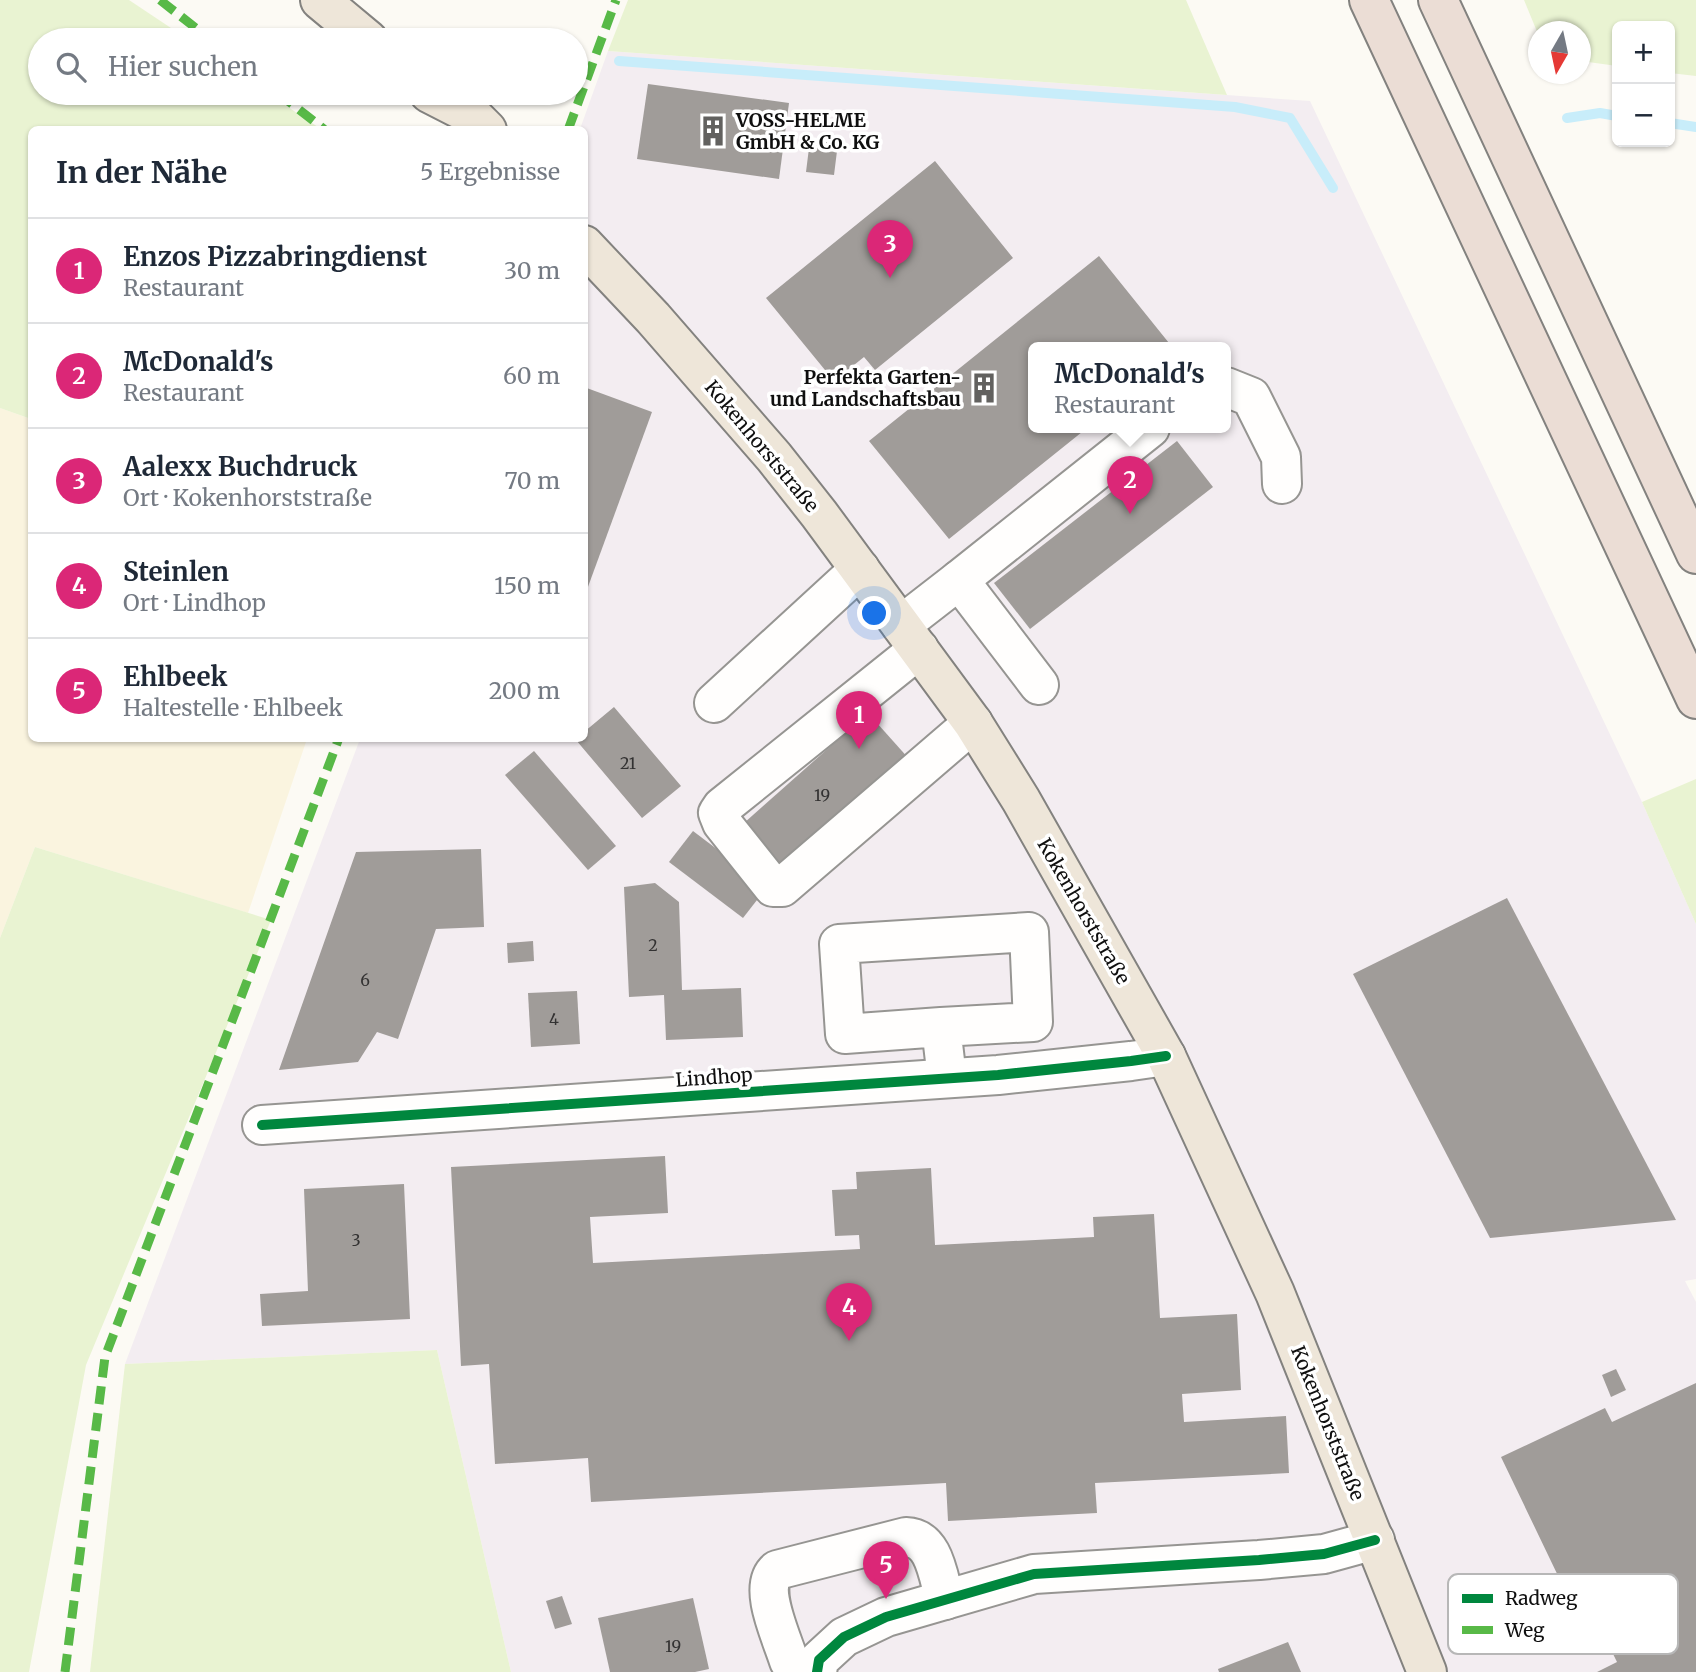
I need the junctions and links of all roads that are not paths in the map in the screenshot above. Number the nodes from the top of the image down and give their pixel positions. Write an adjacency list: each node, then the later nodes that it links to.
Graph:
1 (320, 0): 4 (main road)
2 (1370, 0): 16 (highway)
3 (1438, 0): 11 (highway)
4 (354, 28)
5 (436, 106): 6 (main road)
6 (483, 126)
7 (588, 249): 12 (main road, Kokenhorststraße)
8 (1231, 389): 10 (street)
9 (1144, 433): 13 (street)
10 (1282, 484)
11 (1696, 554)
12 (860, 569): 14 (main road, Kokenhorststraße); 17 (street)
13 (959, 580): 14 (street); 15 (street)
14 (910, 637): 18 (main road, Kokenhorststraße); 18 (street)
15 (1039, 685)
16 (1696, 699)
17 (714, 704)
18 (973, 723): 20 (main road, Kokenhorststraße)
19 (941, 1027): 19 (street); 21 (street)
20 (1166, 1056): 21 (street, Lindhop); 23 (main road, Kokenhorststraße)
21 (947, 1078): 22 (street, Lindhop)
22 (262, 1125)
23 (1376, 1540): 24 (street); 26 (main road, Kokenhorststraße)
24 (946, 1600): 25 (street); 25 (street)
25 (803, 1666)
26 (1427, 1672)

